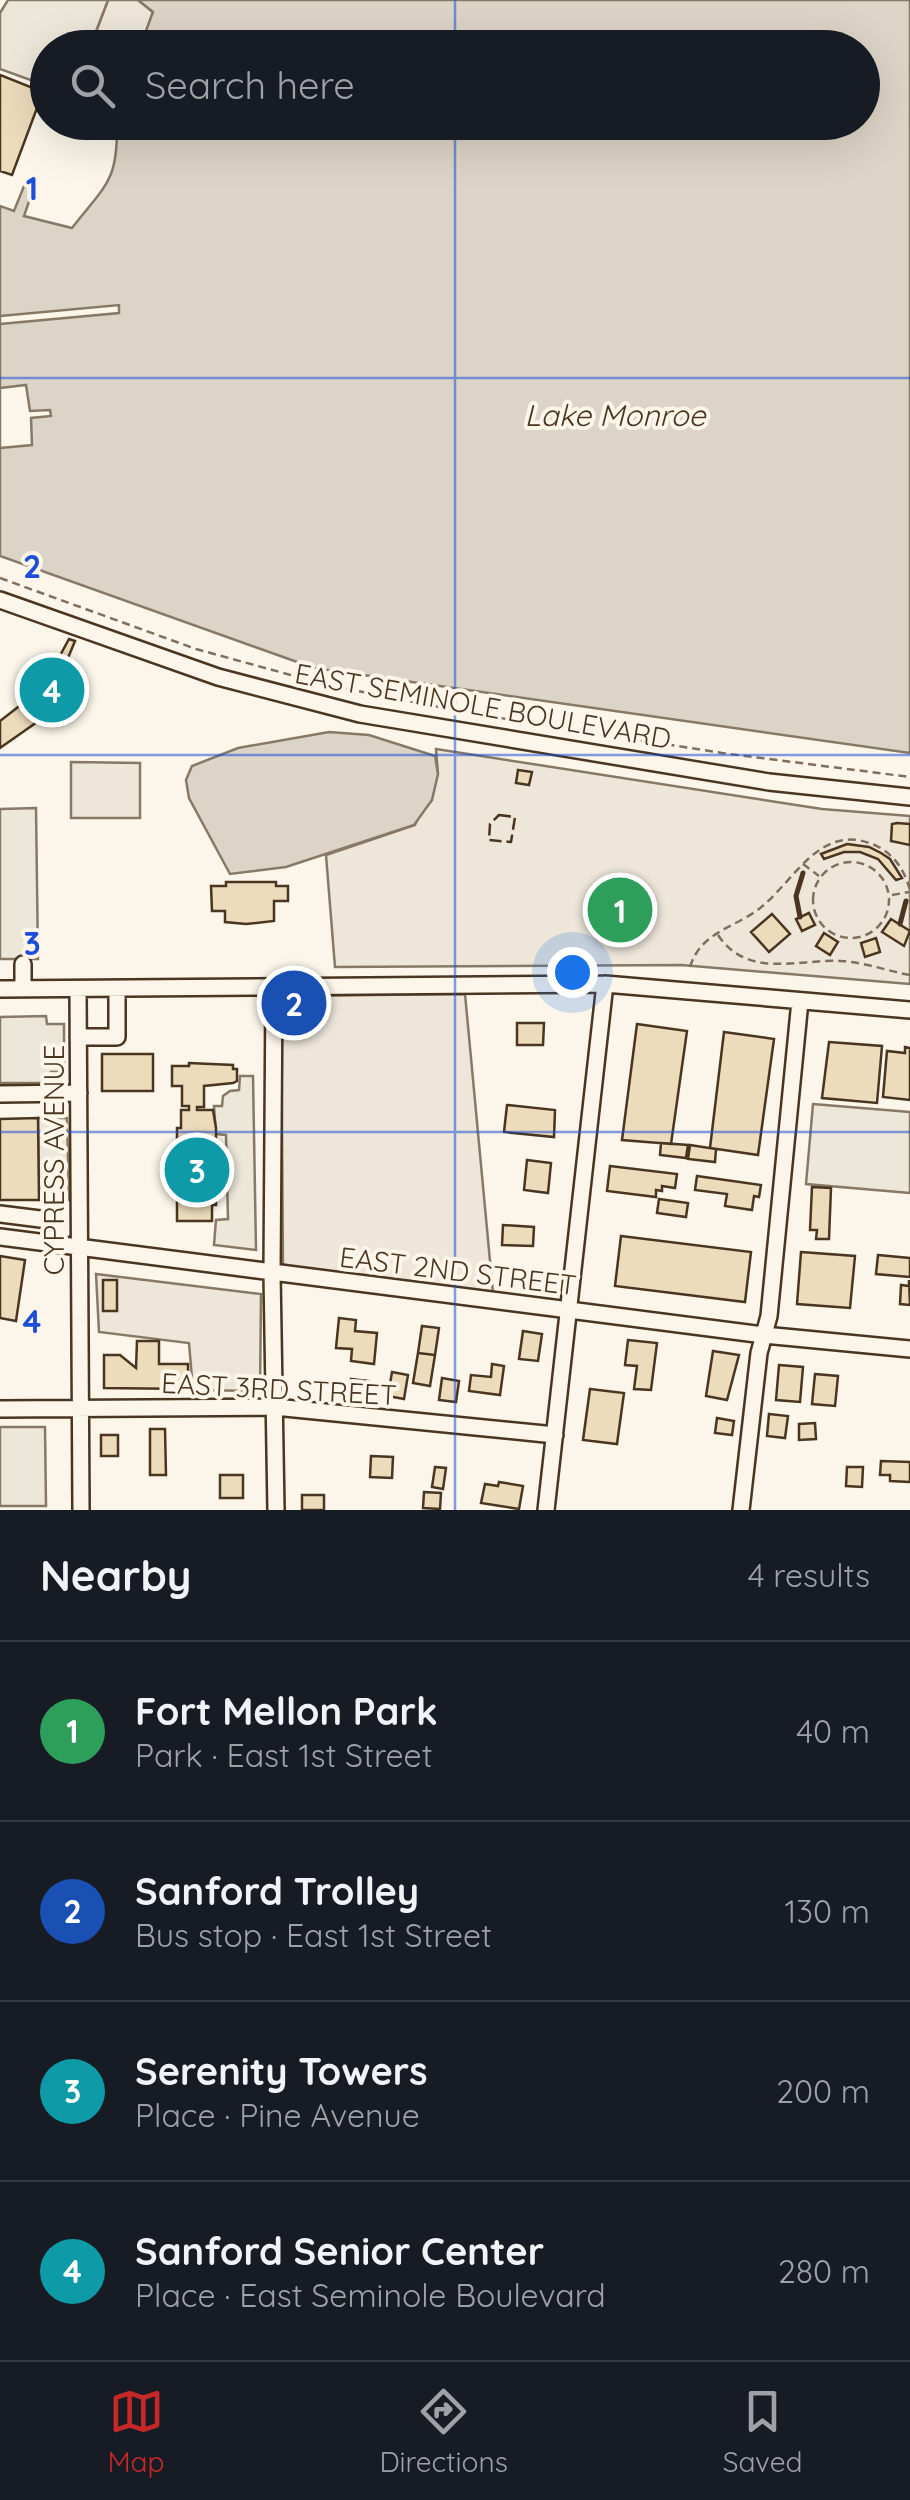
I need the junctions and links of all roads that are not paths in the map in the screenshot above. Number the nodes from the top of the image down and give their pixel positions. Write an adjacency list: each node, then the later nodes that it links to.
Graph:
1 (0, 600): 2 (street, EAST SEMINOLE BOULEVARD)
2 (910, 797)
3 (23, 964): 7 (street)
4 (605, 984): 5 (street); 10 (street); 20 (street)
5 (274, 988): 9 (street); 19 (street)
6 (0, 989): 7 (street)
7 (23, 989): 8 (street)
8 (78, 989): 9 (street); 12 (street, CYPRESS AVENUE)
9 (117, 989): 12 (street)
10 (800, 1000): 11 (street); 21 (street)
11 (910, 1010)
12 (78, 1037): 13 (street, CYPRESS AVENUE)
13 (79, 1093): 14 (street); 18 (street, CYPRESS AVENUE)
14 (0, 1094)
15 (0, 1214): 16 (street)
16 (48, 1220)
17 (0, 1237): 18 (street, EAST 2ND STREET)
18 (80, 1247): 19 (street, EAST 2ND STREET); 23 (street, CYPRESS AVENUE)
19 (272, 1274): 20 (street, EAST 2ND STREET); 25 (street)
20 (568, 1310): 21 (street, EAST 2ND STREET); 26 (street)
21 (764, 1335): 22 (street, EAST 2ND STREET); 30 (street)
22 (910, 1349)
23 (80, 1407): 24 (street, EAST 3RD STREET); 25 (street, EAST 3RD STREET); 27 (street, CYPRESS AVENUE)
24 (0, 1408)
25 (275, 1408): 26 (street, EAST 3RD STREET); 28 (street)
26 (555, 1435): 29 (street)
27 (81, 1510)
28 (276, 1510)
29 (546, 1510)
30 (741, 1510)

